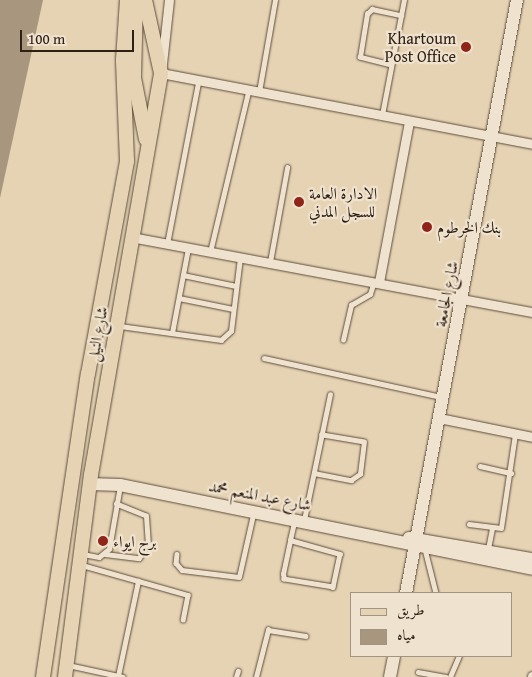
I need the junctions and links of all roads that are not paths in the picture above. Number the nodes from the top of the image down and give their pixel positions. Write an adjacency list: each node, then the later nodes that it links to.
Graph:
1 (127, 0): 37 (main road, شارع النيل)
2 (136, 0): 18 (main road)
3 (145, 0): 10 (main road, شارع النيل)
4 (169, 0): 10 (street)
5 (275, 0): 13 (lane)
6 (404, 0): 8 (lane)
7 (517, 0): 16 (main road, شارع الجامعة)
8 (401, 15): 9 (lane); 9 (lane)
9 (391, 65): 14 (lane)
10 (161, 73): 11 (street); 18 (main road, شارع النيل)
11 (198, 83): 12 (street); 21 (lane)
12 (248, 92): 13 (street); 23 (lane)
13 (259, 94): 14 (street)
14 (381, 116): 15 (street)
15 (409, 122): 16 (street); 27 (street)
16 (493, 137): 17 (street); 30 (main road, شارع الجامعة)
17 (532, 144)
18 (147, 150): 20 (main road, شارع النيل)
19 (287, 168): 25 (lane)
20 (131, 237): 21 (street); 33 (main road, شارع النيل)
21 (167, 244): 22 (street)
22 (188, 248): 23 (street); 26 (lane)
23 (210, 252): 24 (street)
24 (240, 257): 25 (street); 28 (lane)
25 (270, 262): 27 (street)
26 (183, 275): 28 (lane); 29 (lane)
27 (377, 282): 30 (street); 35 (lane)
28 (236, 286): 31 (lane)
29 (179, 298): 31 (lane); 34 (lane)
30 (462, 298): 32 (street); 40 (main road, شارع الجامعة)
31 (233, 309): 34 (lane)
32 (532, 312)
33 (116, 325): 34 (lane); 38 (main road, شارع النيل)
34 (172, 334)
35 (343, 340)
36 (264, 358): 40 (lane)
37 (89, 366): 38 (main road); 74 (main road, شارع النيل)
38 (107, 374): 48 (main road, شارع النيل)
39 (330, 395): 42 (lane)
40 (443, 398): 41 (main road, شارع الجامعة)
41 (439, 418): 43 (street); 56 (main road, شارع الجامعة)
42 (322, 434): 46 (lane); 46 (lane)
43 (515, 434): 44 (street); 47 (lane)
44 (532, 437)
45 (480, 466): 47 (lane)
46 (314, 473): 52 (lane)
47 (511, 473): 54 (lane)
48 (90, 480): 49 (main road, شارع عبد المنعم محمد); 60 (main road, شارع النيل)
49 (117, 484): 50 (lane); 51 (main road, شارع عبد المنعم محمد)
50 (116, 504): 57 (lane); 57 (lane)
51 (254, 510): 52 (main road, شارع عبد المنعم محمد); 58 (lane)
52 (300, 519): 55 (lane); 56 (main road, شارع عبد المنعم محمد)
53 (469, 524): 54 (lane)
54 (492, 530): 59 (lane)
55 (290, 540): 55 (lane)
56 (419, 544): 59 (main road, شارع عبد المنعم محمد); 64 (main road, شارع الجامعة); 65 (lane)
57 (105, 554): 60 (lane)
58 (177, 554)
59 (487, 556): 61 (main road, شارع عبد المنعم محمد); 62 (main road, شارع عبد المنعم محمد)
60 (80, 559): 63 (lane); 70 (main road, شارع النيل)
61 (532, 559)
62 (532, 569)
63 (138, 581): 66 (lane); 73 (lane)
64 (406, 592)
65 (436, 592)
66 (183, 620)
67 (306, 636): 76 (lane)
68 (394, 657): 77 (main road)
69 (459, 657): 79 (lane)
70 (66, 671): 73 (lane)
71 (238, 671): 75 (lane)
72 (418, 672): 78 (lane)
73 (121, 676)
74 (43, 677)
75 (236, 677)
76 (256, 677)
77 (390, 677)
78 (446, 677)
79 (450, 677)

